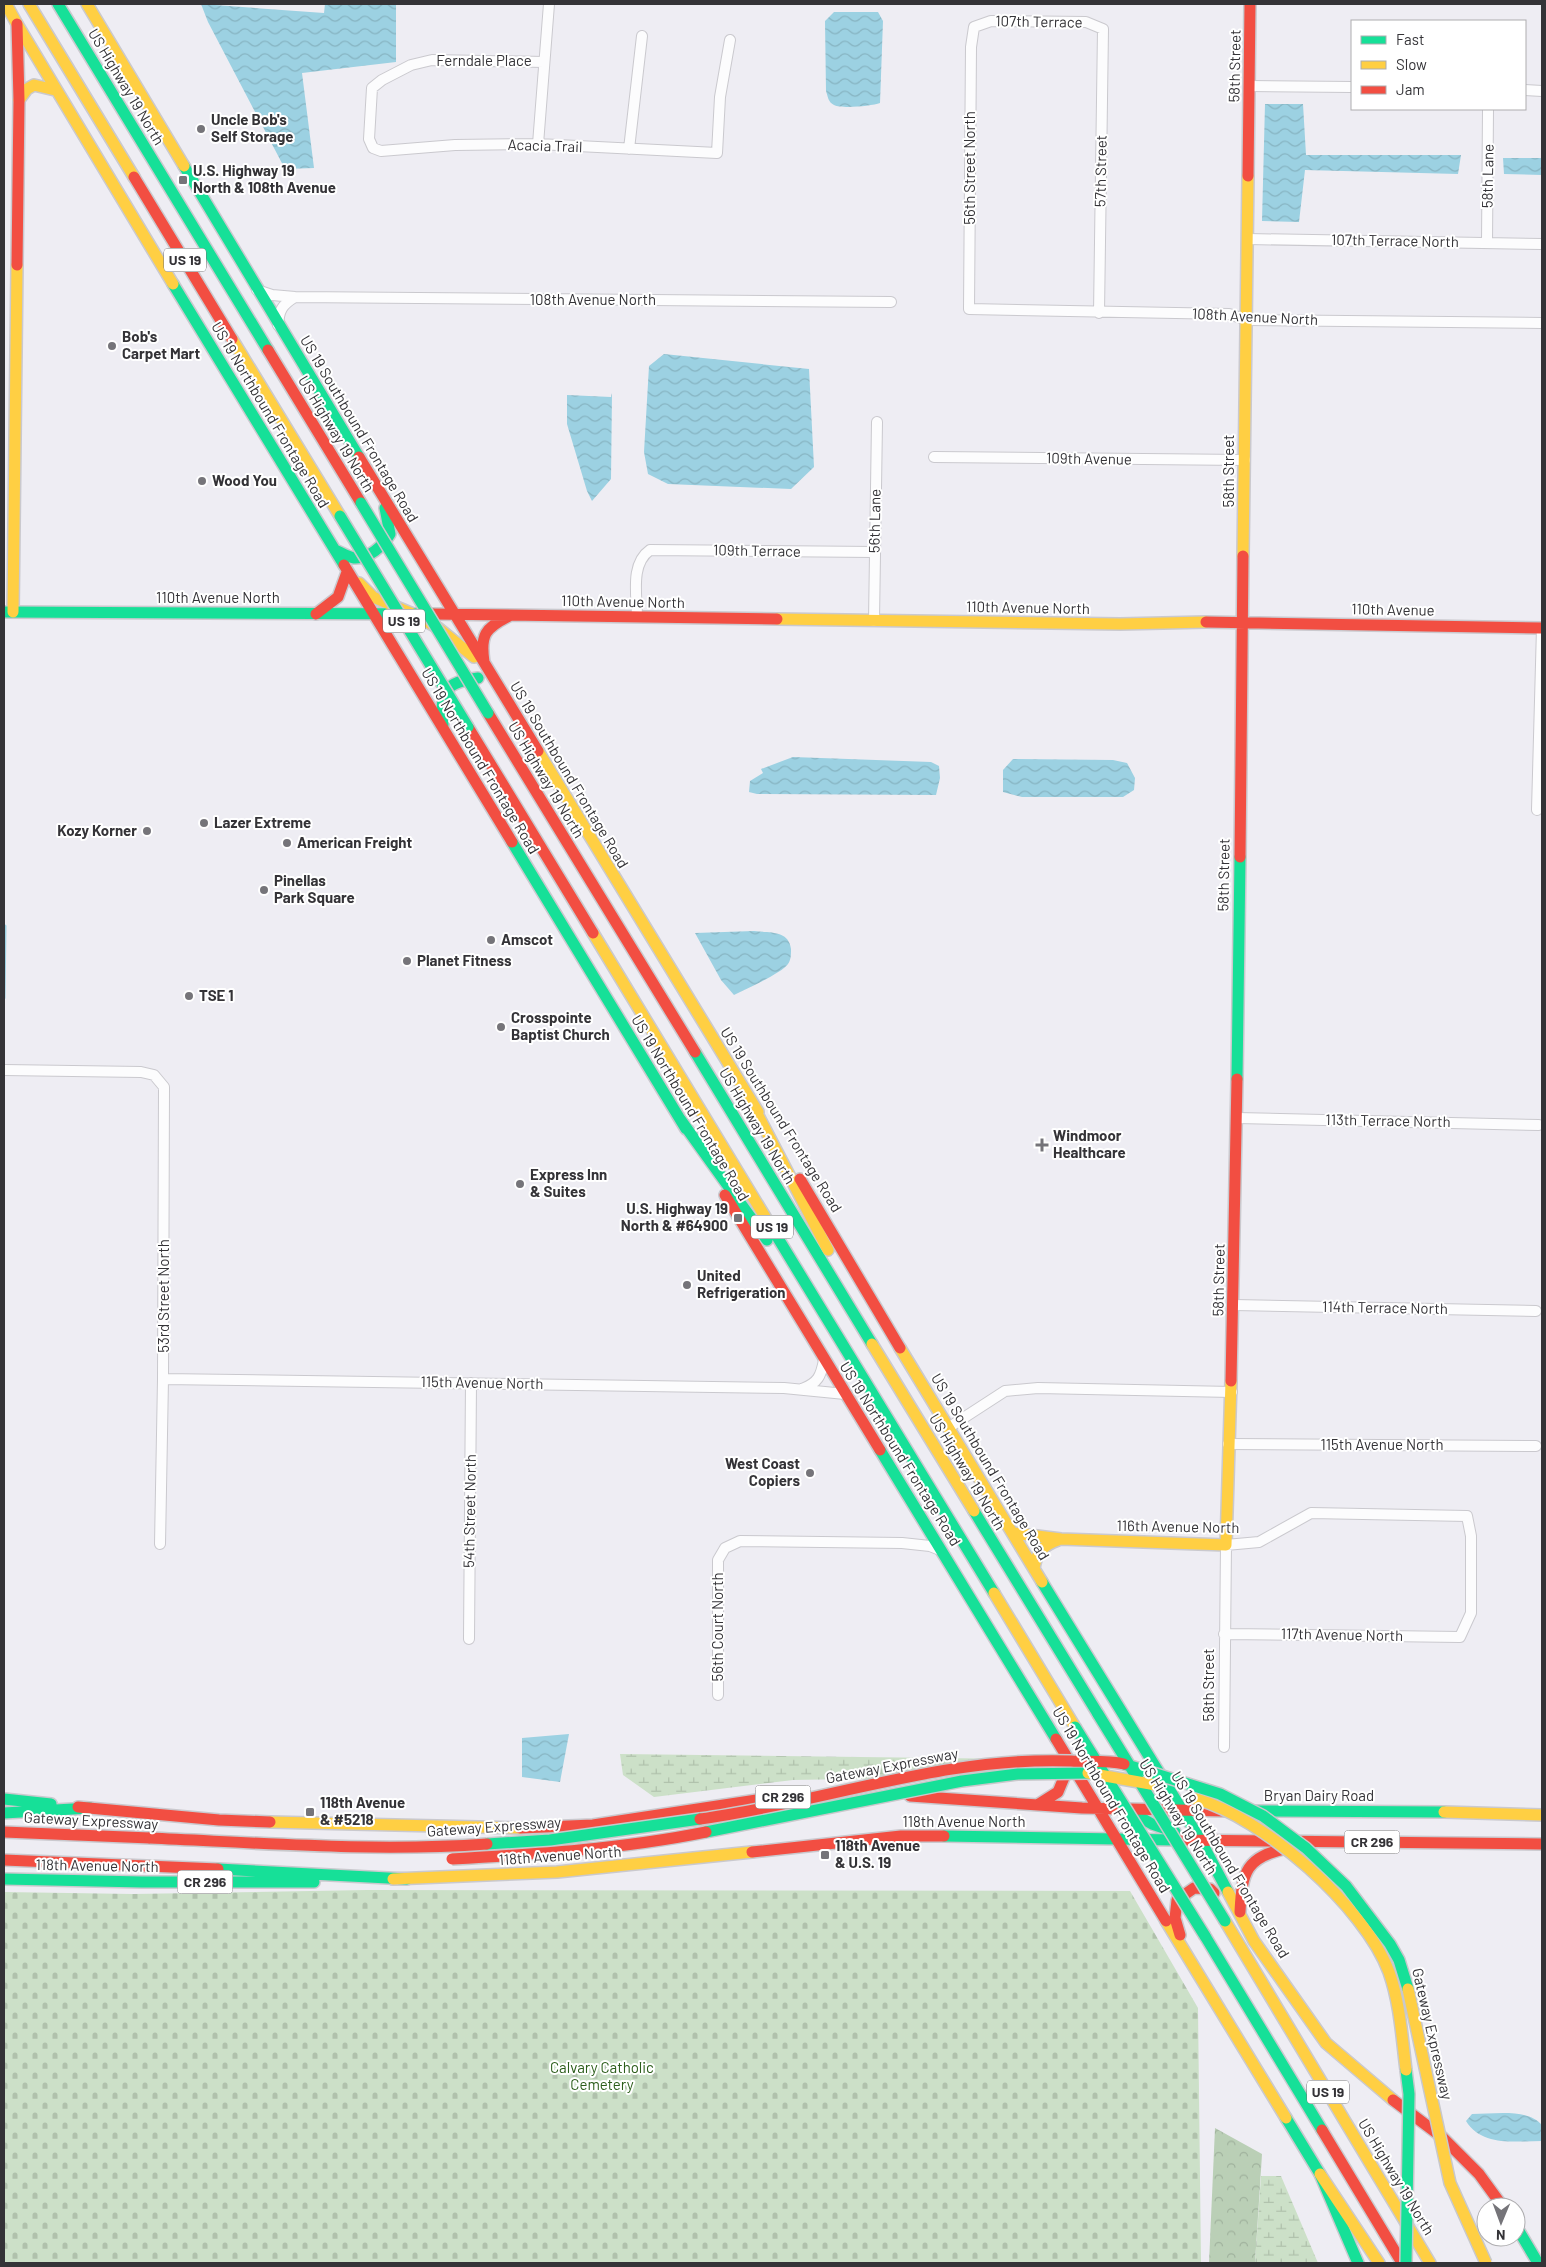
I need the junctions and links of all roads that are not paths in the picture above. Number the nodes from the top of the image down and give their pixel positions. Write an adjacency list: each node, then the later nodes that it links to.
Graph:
1 (6, 4): 7 (main road, US 19 Northbound Frontage Road)
2 (29, 4): 64 (main road, US 19, bridge)
3 (59, 4): 65 (main road, US Highway 19 North / US 19, bridge)
4 (87, 4): 26 (main road, US 19 Southbound Frontage Road)
5 (549, 4): 12 (street)
6 (1250, 4): 13 (main road, 58th Street)
7 (17, 24): 15 (main road, US 19 Northbound Frontage Road); 18 (main road)
8 (974, 27): 9 (street, 107th Terrace); 29 (street, 56th Street North)
9 (1103, 29): 30 (street, 57th Street)
10 (642, 36): 22 (street)
11 (730, 40): 22 (street, Acacia Trail)
12 (544, 62): 20 (street); 21 (street, Ferndale Place)
13 (1249, 86): 14 (street); 23 (main road, 58th Street)
14 (1351, 88)
15 (55, 90): 18 (main road); 38 (main road, US 19 Northbound Frontage Road)
16 (1526, 90): 17 (street)
17 (1542, 91)
18 (19, 100): 42 (main road)
19 (1488, 110): 24 (street, 58th Lane)
20 (538, 144): 21 (street, Acacia Trail); 22 (street, Acacia Trail)
21 (373, 148)
22 (629, 149)
23 (1248, 239): 24 (street, 107th Terrace North); 31 (main road, 58th Street)
24 (1487, 243): 25 (street, 107th Terrace North)
25 (1542, 244)
26 (256, 290): 27 (street, 108th Avenue North); 33 (main road, US 19 Southbound Frontage Road)
27 (295, 297): 28 (street, 108th Avenue North); 33 (street)
28 (891, 302)
29 (969, 309): 30 (street, 108th Avenue North)
30 (1099, 313): 31 (street, 108th Avenue North)
31 (1247, 320): 32 (street, 108th Avenue North); 36 (main road, 58th Street)
32 (1542, 323)
33 (278, 326): 37 (main road, US 19 Southbound Frontage Road)
34 (877, 422): 40 (street, 56th Lane)
35 (934, 457): 36 (street, 109th Avenue)
36 (1245, 460): 50 (main road, 58th Street)
37 (381, 494): 38 (main road); 39 (main road, US 19 Southbound Frontage Road)
38 (335, 550): 41 (main road, US 19 Northbound Frontage Road)
39 (415, 550): 45 (main road); 46 (main road, US 19 Southbound Frontage Road)
40 (875, 552): 48 (street, 109th Terrace); 49 (street, 56th Lane)
41 (347, 572): 43 (main road); 44 (main road, US 19 Northbound Frontage Road); 45 (main road)
42 (8, 612): 43 (main road, 110th Avenue North)
43 (316, 614): 44 (main road, 110th Avenue North)
44 (372, 614): 45 (main road, 110th Avenue North); 53 (main road, US 19 Northbound Frontage Road)
45 (413, 614): 46 (main road, 110th Avenue North); 52 (main road); 53 (main road)
46 (453, 614): 47 (main road, 110th Avenue North); 52 (main road, US 19 Southbound Frontage Road)
47 (509, 616): 48 (main road, 110th Avenue North); 52 (main road)
48 (637, 617): 49 (main road, 110th Avenue North)
49 (874, 621): 50 (main road, 110th Avenue North)
50 (1242, 622): 51 (main road, 110th Avenue); 59 (main road, 58th Street)
51 (1542, 628): 56 (street)
52 (484, 664): 54 (main road, US 19 Southbound Frontage Road)
53 (414, 681): 55 (main road, US 19 Northbound Frontage Road)
54 (497, 684): 55 (main road); 58 (main road, US 19 Southbound Frontage Road)
55 (443, 730): 60 (main road, US 19 Northbound Frontage Road)
56 (1537, 810)
57 (4, 1070): 67 (street, 53rd Street North)
58 (751, 1102): 65 (main road); 72 (main road, US 19 Southbound Frontage Road)
59 (1237, 1118): 61 (street, 113th Terrace North); 62 (main road, 58th Street)
60 (680, 1119): 64 (main road); 66 (main road, US 19 Northbound Frontage Road)
61 (1539, 1125)
62 (1234, 1305): 63 (street, 114th Terrace North); 70 (main road, 58th Street)
63 (1536, 1310)
64 (829, 1321): 126 (main road, US 19, bridge)
65 (881, 1359): 128 (main road, US Highway 19 North / US 19, bridge)
66 (824, 1360): 69 (street); 71 (main road, US 19 Northbound Frontage Road)
67 (163, 1379): 68 (street, 115th Avenue North); 78 (street, 53rd Street North)
68 (471, 1383): 69 (street, 115th Avenue North); 85 (street, 54th Street North)
69 (802, 1389): 71 (street, 115th Avenue North)
70 (1232, 1392): 72 (street); 73 (main road, 58th Street)
71 (845, 1394): 75 (main road, US 19 Northbound Frontage Road)
72 (948, 1428): 76 (main road, US 19 Southbound Frontage Road)
73 (1228, 1444): 74 (street, 115th Avenue North); 80 (main road, 58th Street)
74 (1536, 1446)
75 (923, 1518): 79 (street); 81 (main road, US 19 Northbound Frontage Road)
76 (1013, 1533): 77 (main road, 116th Avenue North); 82 (main road, US 19 Southbound Frontage Road)
77 (1061, 1540): 80 (main road, 116th Avenue North); 82 (main road, 116th Avenue North)
78 (160, 1544)
79 (902, 1544): 81 (street); 86 (street, 56th Court North)
80 (1226, 1545): 83 (street, 58th Street); 84 (street, 116th Avenue North)
81 (942, 1550): 88 (main road, US 19 Northbound Frontage Road)
82 (1034, 1569): 87 (main road, US 19 Southbound Frontage Road)
83 (1224, 1634): 84 (street, 117th Avenue North); 89 (street, 58th Street)
84 (1460, 1636)
85 (469, 1639)
86 (718, 1695)
87 (1124, 1717): 88 (main road); 91 (main road, US 19 Southbound Frontage Road)
88 (1059, 1743): 90 (main road, US 19 Northbound Frontage Road)
89 (1224, 1748)
90 (1070, 1761): 92 (main road, US 19 Northbound Frontage Road); 94 (main road)
91 (1154, 1766): 98 (main road, US 19 Southbound Frontage Road); 99 (main road)
92 (1085, 1788): 96 (main road, US 19 Northbound Frontage Road); 97 (main road)
93 (4, 1799): 95 (main road, 118th Avenue North / CR 296)
94 (1039, 1804): 95 (main road, 118th Avenue North / CR 296); 96 (main road, 118th Avenue North / CR 296)
95 (90, 1808): 100 (main road)
96 (1096, 1808): 97 (main road, CR 296); 102 (main road); 105 (main road, US 19 Northbound Frontage Road)
97 (1125, 1809): 99 (main road)
98 (1181, 1811): 99 (main road, Bryan Dairy Road / CR 296); 101 (main road, Bryan Dairy Road / CR 296); 104 (main road); 107 (main road, US 19 Southbound Frontage Road)
99 (1140, 1812): 102 (main road); 104 (main road)
100 (4, 1813)
101 (1542, 1815)
102 (1130, 1825): 104 (main road); 105 (main road)
103 (4, 1832): 129 (main road, Gateway Expressway, bridge)
104 (1148, 1832): 105 (main road, CR 296); 106 (main road, CR 296); 107 (main road); 117 (main road)
105 (1117, 1839): 116 (main road, 118th Avenue North / CR 296); 117 (main road, US 19 Northbound Frontage Road)
106 (1162, 1840): 107 (main road, CR 296); 114 (main road)
107 (1201, 1841): 108 (main road, CR 296); 114 (main road, US 19 Southbound Frontage Road)
108 (1323, 1842): 109 (main road, CR 296); 118 (main road)
109 (1542, 1844)
110 (229, 1854): 111 (main road)
111 (344, 1858)
112 (4, 1860): 116 (main road)
113 (444, 1860): 127 (main road, Gateway Expressway, bridge)
114 (1219, 1873): 118 (main road, US 19 Southbound Frontage Road)
115 (4, 1879): 116 (main road, 118th Avenue North / CR 296)
116 (407, 1879)
117 (1146, 1887): 120 (main road, US 19 Northbound Frontage Road)
118 (1240, 1914): 119 (main road, US 19 Southbound Frontage Road)
119 (1254, 1941): 120 (main road); 122 (main road, US 19 Southbound Frontage Road)
120 (1183, 1946): 121 (main road, US 19 Northbound Frontage Road)
121 (1320, 2174): 124 (main road, US 19 Northbound Frontage Road); 125 (main road)
122 (1496, 2197)
123 (1526, 2243): 130 (main road)
124 (1358, 2263)
125 (1379, 2263)
126 (1402, 2263)
127 (1406, 2263)
128 (1430, 2263)
129 (1486, 2263)
130 (1538, 2263)

